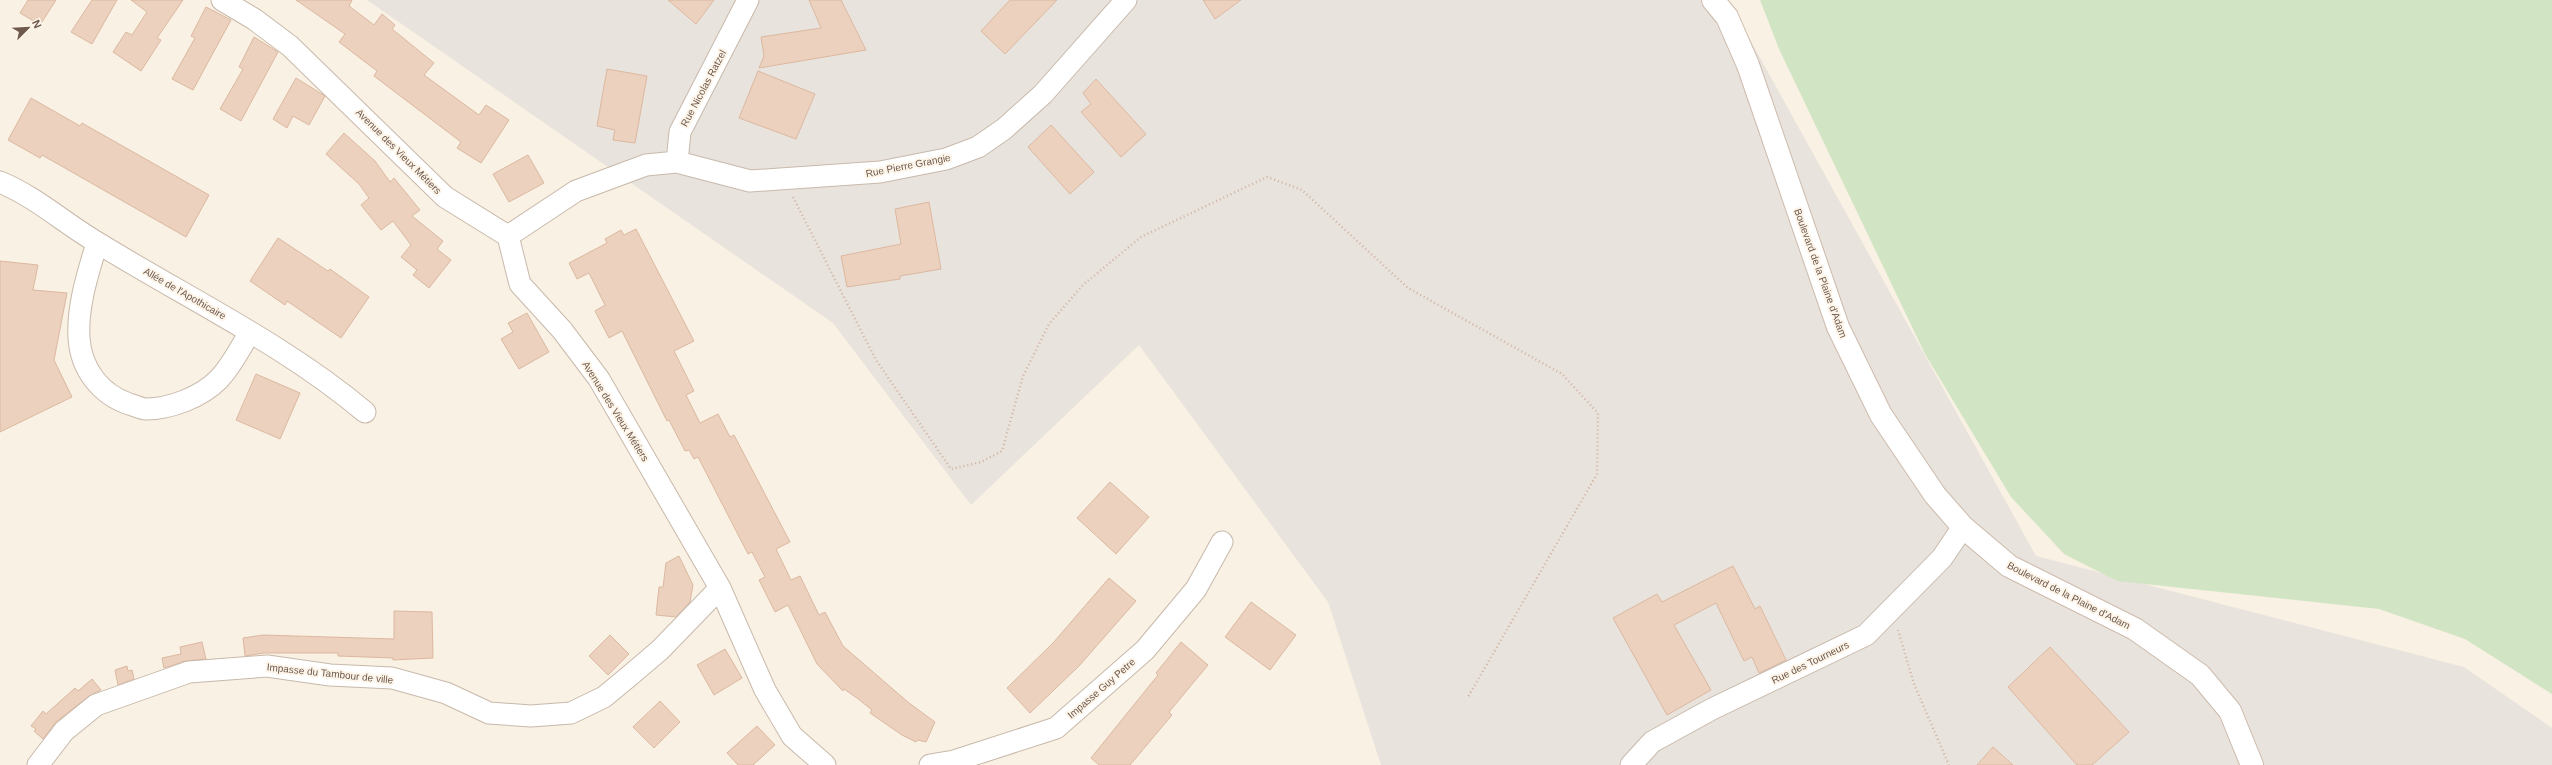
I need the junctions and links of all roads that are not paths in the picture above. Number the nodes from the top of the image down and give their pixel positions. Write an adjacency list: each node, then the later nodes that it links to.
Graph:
1 (222, 0): 7 (street, Avenue des Vieux Métiers)
2 (748, 0): 5 (street, Rue Nicolas Ratzel)
3 (1126, 0): 5 (street, Rue Pierre Grangie)
4 (1713, 0): 11 (street, Boulevard de la Plaine d'Adam)
5 (677, 162): 7 (street)
6 (0, 182): 8 (street, Allée de l'Apothicaire)
7 (508, 236): 13 (street, Avenue des Vieux Métiers)
8 (97, 243): 9 (street, Allée de l'Apothicaire); 9 (street)
9 (250, 332): 10 (street, Allée de l'Apothicaire)
10 (365, 412)
11 (1963, 527): 17 (street, Rue des Tourneurs); 18 (street, Boulevard de la Plaine d'Adam)
12 (1222, 542): 16 (street, Impasse Guy Petre)
13 (720, 588): 14 (street, Impasse du Tambour de ville); 15 (street, Avenue des Vieux Métiers)
14 (38, 765)
15 (825, 765)
16 (930, 765)
17 (1631, 765)
18 (2252, 765)

